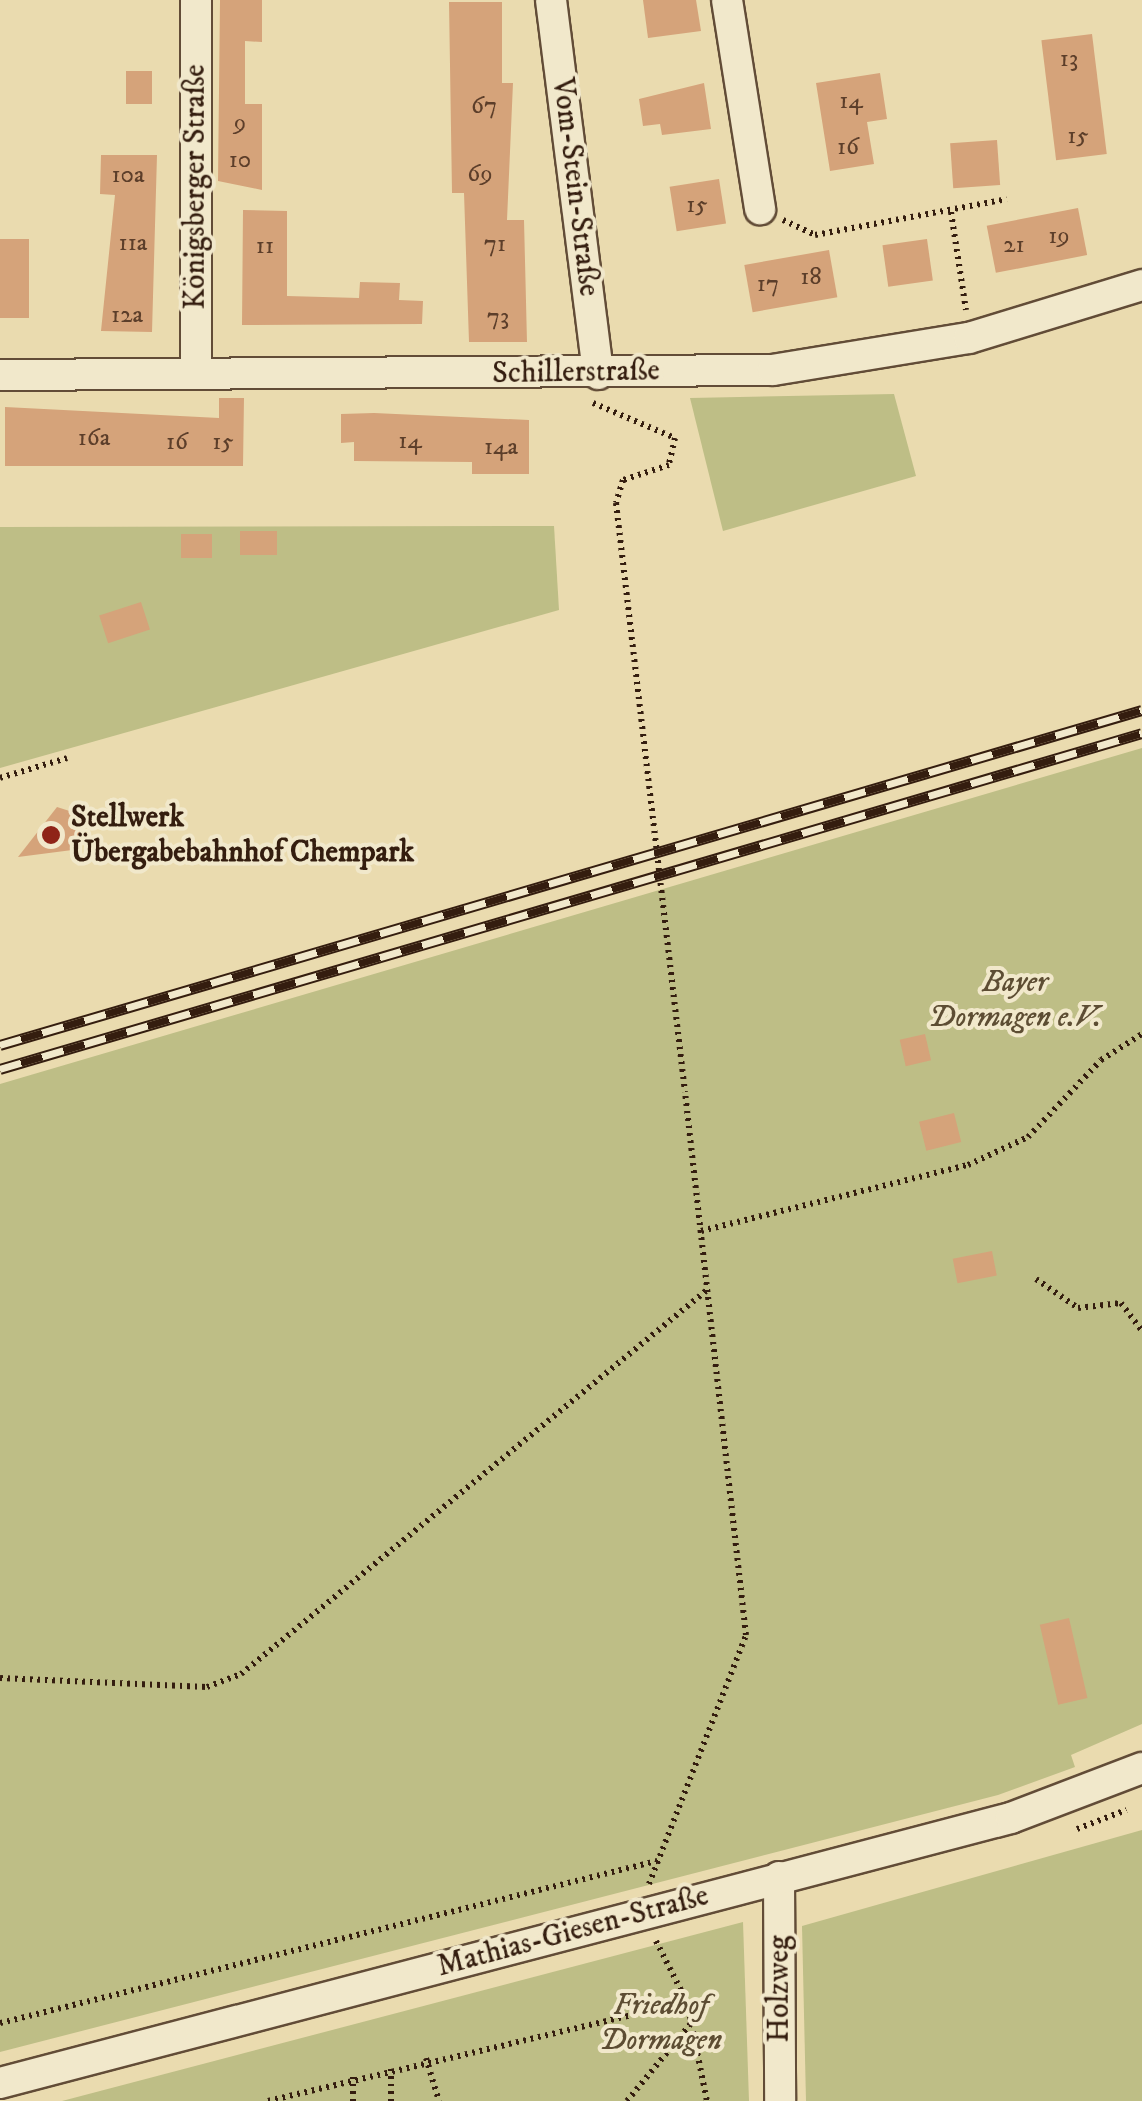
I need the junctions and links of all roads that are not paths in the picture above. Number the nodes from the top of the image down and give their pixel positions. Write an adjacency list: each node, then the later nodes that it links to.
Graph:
1 (196, 0): 6 (street, Königsberger Straße)
2 (551, 0): 7 (street, Vom-Stein-Straße)
3 (727, 0): 4 (street)
4 (760, 209)
5 (1142, 286): 7 (street, Schillerstraße)
6 (196, 374): 7 (street, Schillerstraße); 8 (street, Schillerstraße)
7 (598, 374)
8 (0, 375)
9 (1142, 1768): 10 (street, Mathias-Giesen-Straße)
10 (780, 1878): 11 (street, Mathias-Giesen-Straße); 12 (street, Holzweg)
11 (0, 2083)
12 (780, 2101)

